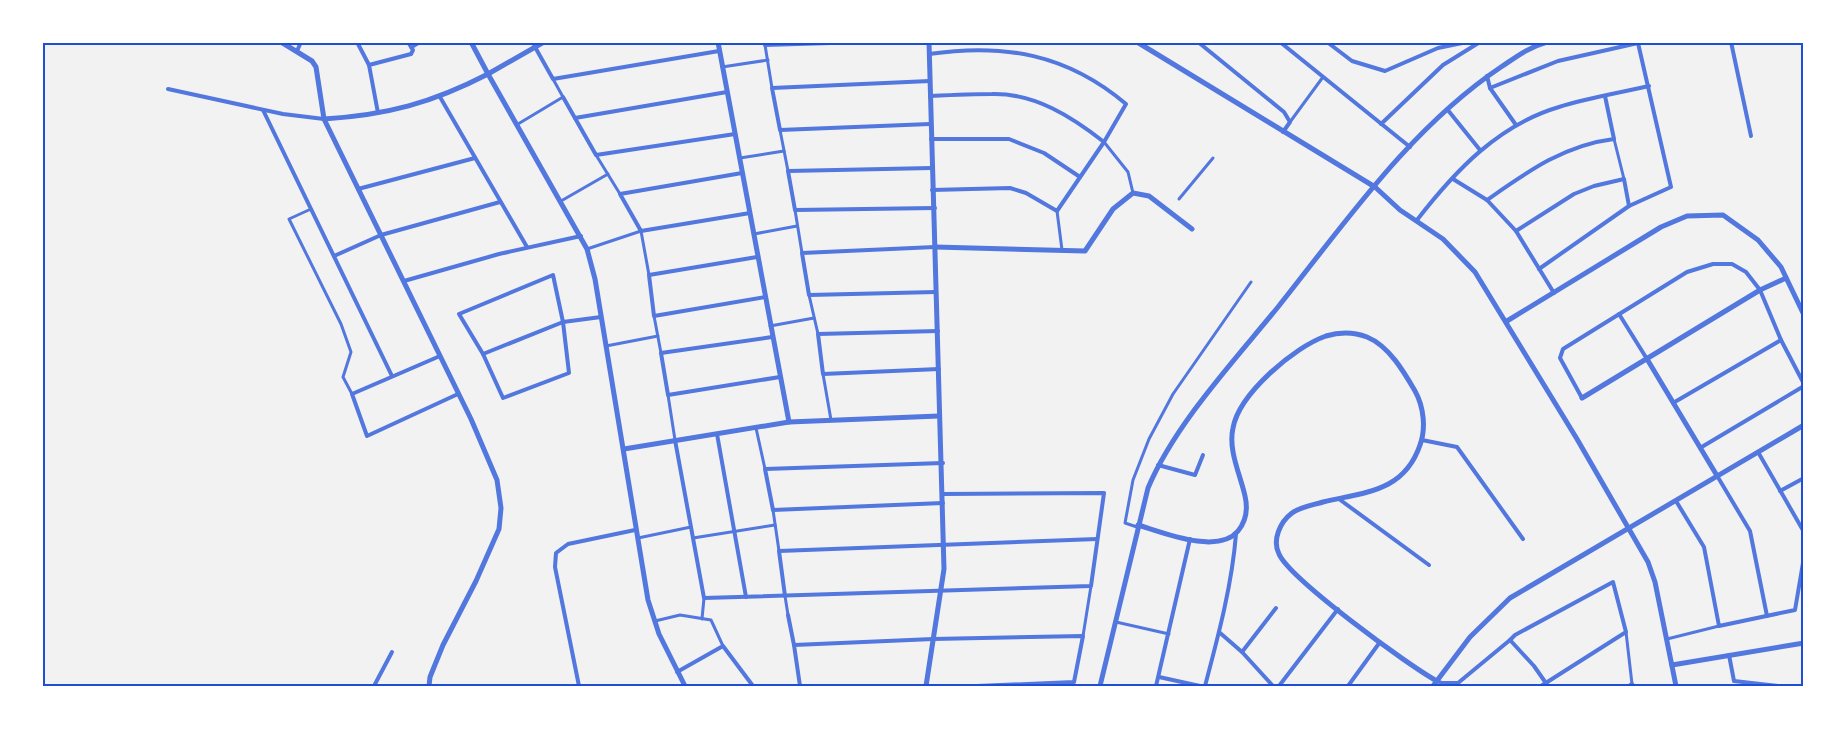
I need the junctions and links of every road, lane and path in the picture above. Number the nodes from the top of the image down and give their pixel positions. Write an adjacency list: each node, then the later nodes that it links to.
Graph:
1 (281, 42): 24 (street)
2 (301, 42): 24 (street)
3 (356, 42): 28 (street)
4 (408, 42): 22 (street)
5 (421, 42): 22 (street)
6 (471, 42): 30 (street)
7 (544, 42): 21 (street)
8 (718, 42): 25 (street)
9 (863, 42): 20 (street)
10 (929, 42): 26 (street)
11 (1137, 42): 55 (street)
12 (1198, 42): 49 (street)
13 (1280, 42): 32 (street)
14 (1327, 42): 23 (street)
15 (1437, 42): 23 (street)
16 (1467, 42): 23 (street)
17 (1480, 42): 52 (street)
18 (1547, 42): 31 (street)
19 (1731, 42): 57 (street)
20 (765, 44): 27 (street)
21 (534, 45): 30 (street); 33 (street)
22 (411, 48): 28 (street)
23 (1438, 48)
24 (297, 52): 48 (street)
25 (719, 52): 29 (street); 33 (street)
26 (929, 54): 34 (street); 60 (street)
27 (768, 60): 29 (street); 36 (street)
28 (370, 65): 46 (street)
29 (722, 67): 39 (street)
30 (488, 74): 42 (street); 50 (street)
31 (1488, 76): 37 (street); 44 (street)
32 (1323, 77): 49 (street); 52 (street)
33 (553, 80): 43 (street)
34 (930, 81): 36 (street); 40 (street)
35 (1649, 86): 37 (street); 41 (street); 84 (street)
36 (772, 88): 54 (street)
37 (1490, 88): 53 (street)
38 (168, 89): 45 (street)
39 (727, 92): 47 (street); 56 (street)
40 (930, 96): 51 (street); 60 (street)
41 (1605, 96): 53 (street); 59 (street)
42 (440, 97): 46 (street); 65 (street)
43 (563, 97): 47 (street); 50 (street)
44 (1446, 109): 61 (street); 62 (street)
45 (264, 110): 48 (street); 86 (street)
46 (378, 113): 48 (street)
47 (575, 118): 64 (street)
48 (324, 119): 76 (street)
49 (1290, 122): 55 (street)
50 (518, 124): 82 (street)
51 (930, 124): 54 (street); 58 (street)
52 (1382, 124): 61 (street)
53 (1516, 125): 62 (street)
54 (780, 130): 63 (street)
55 (1283, 132): 75 (street)
56 (735, 134): 64 (street); 66 (street)
57 (1750, 136)
58 (931, 139): 68 (street); 72 (street)
59 (1614, 139): 74 (street); 81 (street)
60 (1104, 142): 72 (street); 78 (street)
61 (1410, 147): 75 (street)
62 (1480, 150): 73 (street)
63 (784, 151): 66 (street); 69 (street)
64 (596, 154): 71 (street)
65 (475, 158): 76 (street); 83 (street)
66 (739, 158): 70 (street)
67 (1213, 158): 80 (street)
68 (932, 168): 69 (street); 77 (street)
69 (788, 170): 87 (street)
70 (742, 173): 79 (street); 89 (street)
71 (608, 174): 79 (street); 82 (street)
72 (1080, 177): 88 (street)
73 (1453, 179): 81 (street); 90 (street)
74 (1624, 179): 84 (street); 94 (street)
75 (1375, 187): 90 (street); 156 (street)
76 (358, 189): 96 (street)
77 (932, 190): 85 (street); 88 (street)
78 (1133, 193): 92 (street); 101 (street)
79 (620, 194): 93 (street)
80 (1180, 199)
81 (1487, 200): 94 (street)
82 (561, 201): 97 (street)
83 (500, 202): 96 (street); 99 (street)
84 (1629, 206): 105 (street)
85 (934, 208): 87 (street); 98 (street)
86 (311, 209): 103 (street); 138 (street)
87 (795, 210): 91 (street)
88 (1057, 211): 101 (street)
89 (750, 213): 93 (street); 95 (street)
90 (1417, 220): 120 (street)
91 (797, 226): 95 (street); 102 (street)
92 (1192, 229)
93 (641, 231): 100 (street); 106 (street)
94 (1516, 231): 105 (street)
95 (754, 234): 104 (street)
96 (381, 236): 103 (street); 108 (street)
97 (581, 236): 99 (street); 100 (street)
98 (935, 246): 101 (street); 102 (street); 111 (street)
99 (527, 247): 108 (street)
100 (586, 249): 118 (street)
101 (1062, 250)
102 (802, 253): 113 (street)
103 (334, 256): 135 (street)
104 (757, 257): 106 (street); 114 (street)
105 (1539, 269): 112 (street)
106 (649, 275): 117 (street)
107 (1786, 278): 110 (street); 112 (street); 116 (street)
108 (404, 281): 131 (street)
109 (1251, 282): 167 (street)
110 (1760, 290): 115 (street); 127 (street); 132 (street)
111 (936, 292): 113 (street); 123 (street)
112 (1554, 294): 120 (street)
113 (809, 295): 119 (street)
114 (765, 297): 117 (street); 122 (street)
115 (1619, 314): 132 (street); 141 (street)
116 (1804, 315)
117 (654, 316): 125 (street)
118 (601, 317): 121 (street); 128 (street)
119 (814, 318): 122 (street); 124 (street)
120 (1507, 321): 169 (street)
121 (563, 322): 130 (street); 130 (street); 130 (street)
122 (770, 327): 126 (street)
123 (938, 331): 124 (street); 133 (street)
124 (818, 334): 134 (street)
125 (658, 336): 128 (street); 129 (street)
126 (772, 336): 129 (street); 136 (street)
127 (1781, 340): 137 (street); 142 (street)
128 (606, 346): 152 (street)
129 (661, 353): 140 (street)
130 (482, 354)
131 (440, 356): 135 (street); 139 (street)
132 (1647, 359): 141 (street); 142 (street)
133 (939, 369): 134 (street); 143 (street)
134 (823, 374): 144 (street)
135 (392, 376): 138 (street)
136 (780, 377): 140 (street); 145 (street)
137 (1804, 385): 151 (street)
138 (352, 394): 139 (street)
139 (458, 394): 217 (street)
140 (668, 395): 149 (street)
141 (1582, 398)
142 (1673, 403): 151 (street)
143 (939, 416): 144 (street); 155 (street)
144 (832, 420): 145 (street)
145 (789, 422): 147 (street)
146 (1804, 425): 153 (street)
147 (756, 428): 148 (street); 157 (street)
148 (717, 434): 149 (street); 171 (street)
149 (675, 440): 152 (street); 168 (street)
150 (1422, 440): 162 (street); 173 (street); 178 (street)
151 (1700, 448): 158 (street)
152 (624, 449): 170 (street)
153 (1758, 452): 158 (street); 160 (street)
154 (1203, 455): 156 (street)
155 (943, 463): 157 (street); 161 (street)
156 (1158, 465): 167 (street)
157 (766, 469): 165 (street)
158 (1716, 474): 163 (street); 191 (street)
159 (1804, 478): 160 (street)
160 (1780, 490): 172 (street)
161 (943, 494): 164 (street); 176 (street)
162 (1339, 498): 182 (street); 189 (street)
163 (1676, 501): 169 (street); 195 (street)
164 (943, 503): 165 (street); 179 (street)
165 (773, 510): 166 (street)
166 (775, 525): 171 (street); 180 (street)
167 (1138, 526): 177 (street); 194 (street)
168 (691, 527): 174 (street); 175 (street)
169 (1627, 528): 200 (street); 213 (street)
170 (635, 530): 174 (street); 218 (street)
171 (734, 531): 175 (street); 186 (street)
172 (1804, 532)
173 (1236, 534): 177 (street); 196 (street)
174 (637, 538): 193 (street)
175 (693, 538): 187 (street)
176 (1097, 539): 179 (street); 183 (street)
177 (1190, 539): 198 (street)
178 (1523, 539)
179 (944, 545): 180 (street); 184 (street)
180 (779, 551): 185 (street)
181 (1804, 557): 191 (street)
182 (1429, 565)
183 (1091, 586): 184 (street); 199 (street)
184 (940, 591): 185 (street); 201 (street)
185 (785, 596): 186 (street); 190 (street)
186 (746, 597): 187 (street)
187 (704, 598): 192 (street)
188 (1276, 608): 208 (street)
189 (1338, 609): 203 (street); 229 (street)
190 (788, 615): 205 (street)
191 (1767, 616): 195 (street)
192 (702, 619): 193 (street); 206 (street)
193 (655, 621): 211 (street)
194 (1116, 622): 198 (street); 224 (street)
195 (1719, 626): 200 (street)
196 (1219, 632): 208 (street); 227 (street)
197 (1626, 632): 202 (street); 215 (street); 233 (street)
198 (1169, 634): 212 (street)
199 (1083, 636): 201 (street); 214 (street)
200 (1667, 638): 210 (street)
201 (933, 639): 205 (street); 222 (street)
202 (1510, 640): 213 (street); 215 (street)
203 (1380, 641): 213 (street); 230 (street)
204 (1804, 643): 209 (street)
205 (794, 645): 221 (street)
206 (723, 646): 211 (street); 220 (street)
207 (392, 652): 216 (street)
208 (1242, 652): 228 (street)
209 (1729, 655): 210 (street); 235 (street)
210 (1672, 665): 234 (street)
211 (676, 672): 219 (street)
212 (1159, 677): 225 (street); 226 (street)
213 (1438, 681): 231 (street)
214 (1073, 684): 223 (street)
215 (1547, 685): 232 (street)
216 (374, 686)
217 (429, 686)
218 (579, 686)
219 (685, 686)
220 (753, 686)
221 (800, 686)
222 (926, 686)
223 (977, 686)
224 (1100, 686)
225 (1156, 686)
226 (1200, 686)
227 (1206, 686)
228 (1273, 686)
229 (1279, 686)
230 (1348, 686)
231 (1433, 686)
232 (1541, 686)
233 (1631, 686)
234 (1676, 686)
235 (1778, 686)

